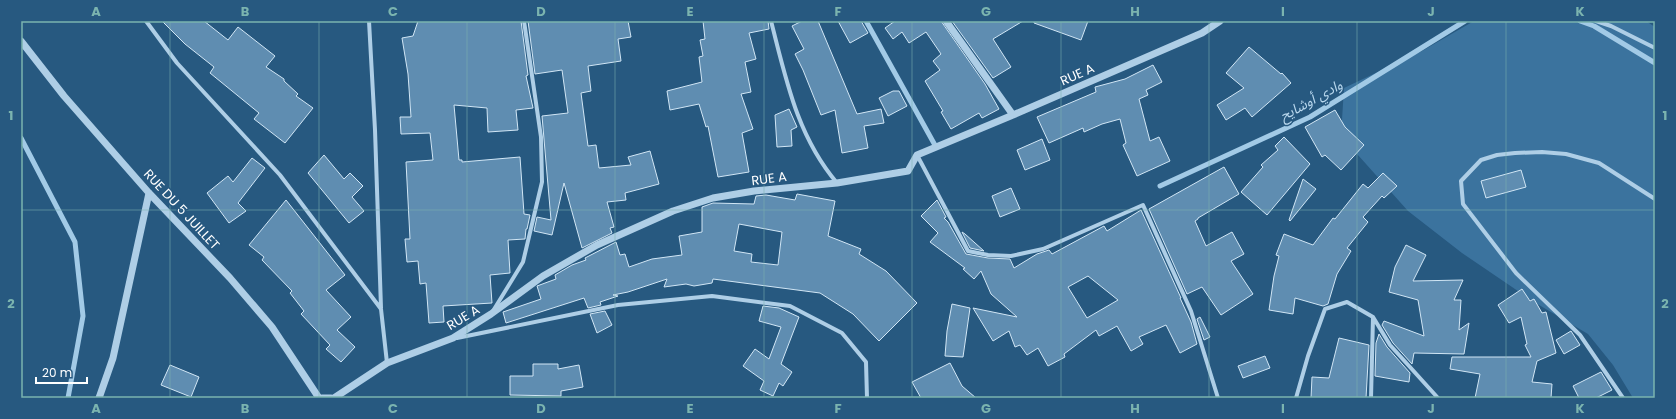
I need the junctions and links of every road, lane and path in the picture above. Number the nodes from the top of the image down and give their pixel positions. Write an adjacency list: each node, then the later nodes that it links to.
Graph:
1 (146, 21): 15 (street)
2 (369, 21): 15 (street)
3 (524, 21): 16 (street)
4 (771, 21): 12 (street)
5 (946, 21): 10 (street)
6 (1220, 21): 10 (street, RUE A)
7 (1596, 21): 9 (street)
8 (21, 41): 13 (street, RUE DU 5 JUILLET)
9 (1655, 48)
10 (1013, 115): 11 (street, RUE A)
11 (917, 155): 12 (street, RUE A); 26 (street)
12 (837, 183): 16 (street, RUE A)
13 (149, 193): 20 (street); 21 (street, RUE DU 5 JUILLET)
14 (1655, 199): 30 (street)
15 (381, 309): 19 (street)
16 (491, 314): 18 (street, RUE A)
17 (1373, 317): 27 (street); 28 (street); 29 (street)
18 (453, 338): 19 (street, RUE A); 25 (street)
19 (387, 363): 24 (street, RUE A)
20 (99, 398)
21 (319, 398)
22 (322, 398): 23 (street)
23 (331, 398)
24 (334, 398)
25 (867, 398)
26 (1218, 398)
27 (1296, 398)
28 (1371, 398)
29 (1438, 398)
30 (1623, 398)

